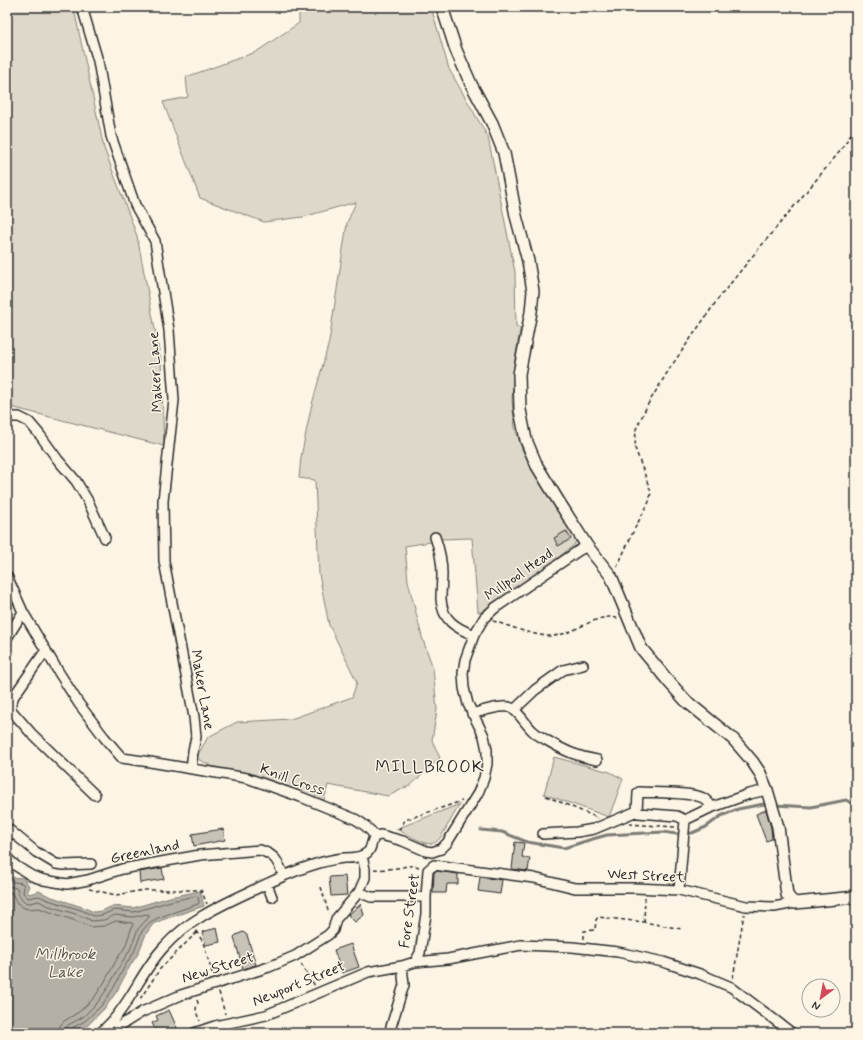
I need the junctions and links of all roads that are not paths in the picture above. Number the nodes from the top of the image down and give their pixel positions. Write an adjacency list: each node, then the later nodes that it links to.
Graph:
1 (82, 7): 16 (street, Maker Lane)
2 (442, 7): 6 (main road)
3 (7, 417): 5 (street)
4 (435, 537): 9 (street)
5 (105, 538)
6 (587, 546): 9 (street, Millpool Head); 18 (main road)
7 (7, 576): 8 (street, Knill Cross)
8 (23, 612): 10 (street); 11 (street, Knill Cross)
9 (474, 635): 14 (street, Millpool Head)
10 (7, 638)
11 (46, 650): 16 (street, Knill Cross); 17 (street)
12 (583, 665): 13 (street)
13 (514, 710): 14 (street); 15 (street)
14 (472, 714): 25 (street, Millpool Head)
15 (597, 760)
16 (191, 769): 24 (street, Knill Cross)
17 (95, 795)
18 (768, 795): 19 (street); 37 (main road)
19 (712, 807): 20 (street); 21 (street)
20 (637, 811): 21 (street); 23 (street)
21 (685, 824): 32 (street)
22 (7, 828): 28 (street)
23 (543, 834)
24 (375, 836): 25 (street); 26 (street)
25 (432, 852): 29 (street)
26 (362, 856): 30 (street); 33 (street)
27 (7, 858): 30 (street, Greenland)
28 (91, 864)
29 (431, 868): 32 (street, West Street); 35 (street, Fore Street)
30 (284, 876): 31 (street)
31 (267, 884): 34 (street); 41 (street)
32 (679, 890): 37 (street, West Street)
33 (359, 892): 35 (street); 40 (street, New Street)
34 (272, 897)
35 (426, 897): 38 (street, Fore Street)
36 (856, 897): 37 (main road, West Street)
37 (795, 903)
38 (415, 962): 39 (street, Newport Street); 44 (street, Newport Street)
39 (402, 966): 42 (street, Newport Street); 43 (street)
40 (118, 1027)
41 (100, 1033)
42 (194, 1033)
43 (389, 1033)
44 (792, 1033)

